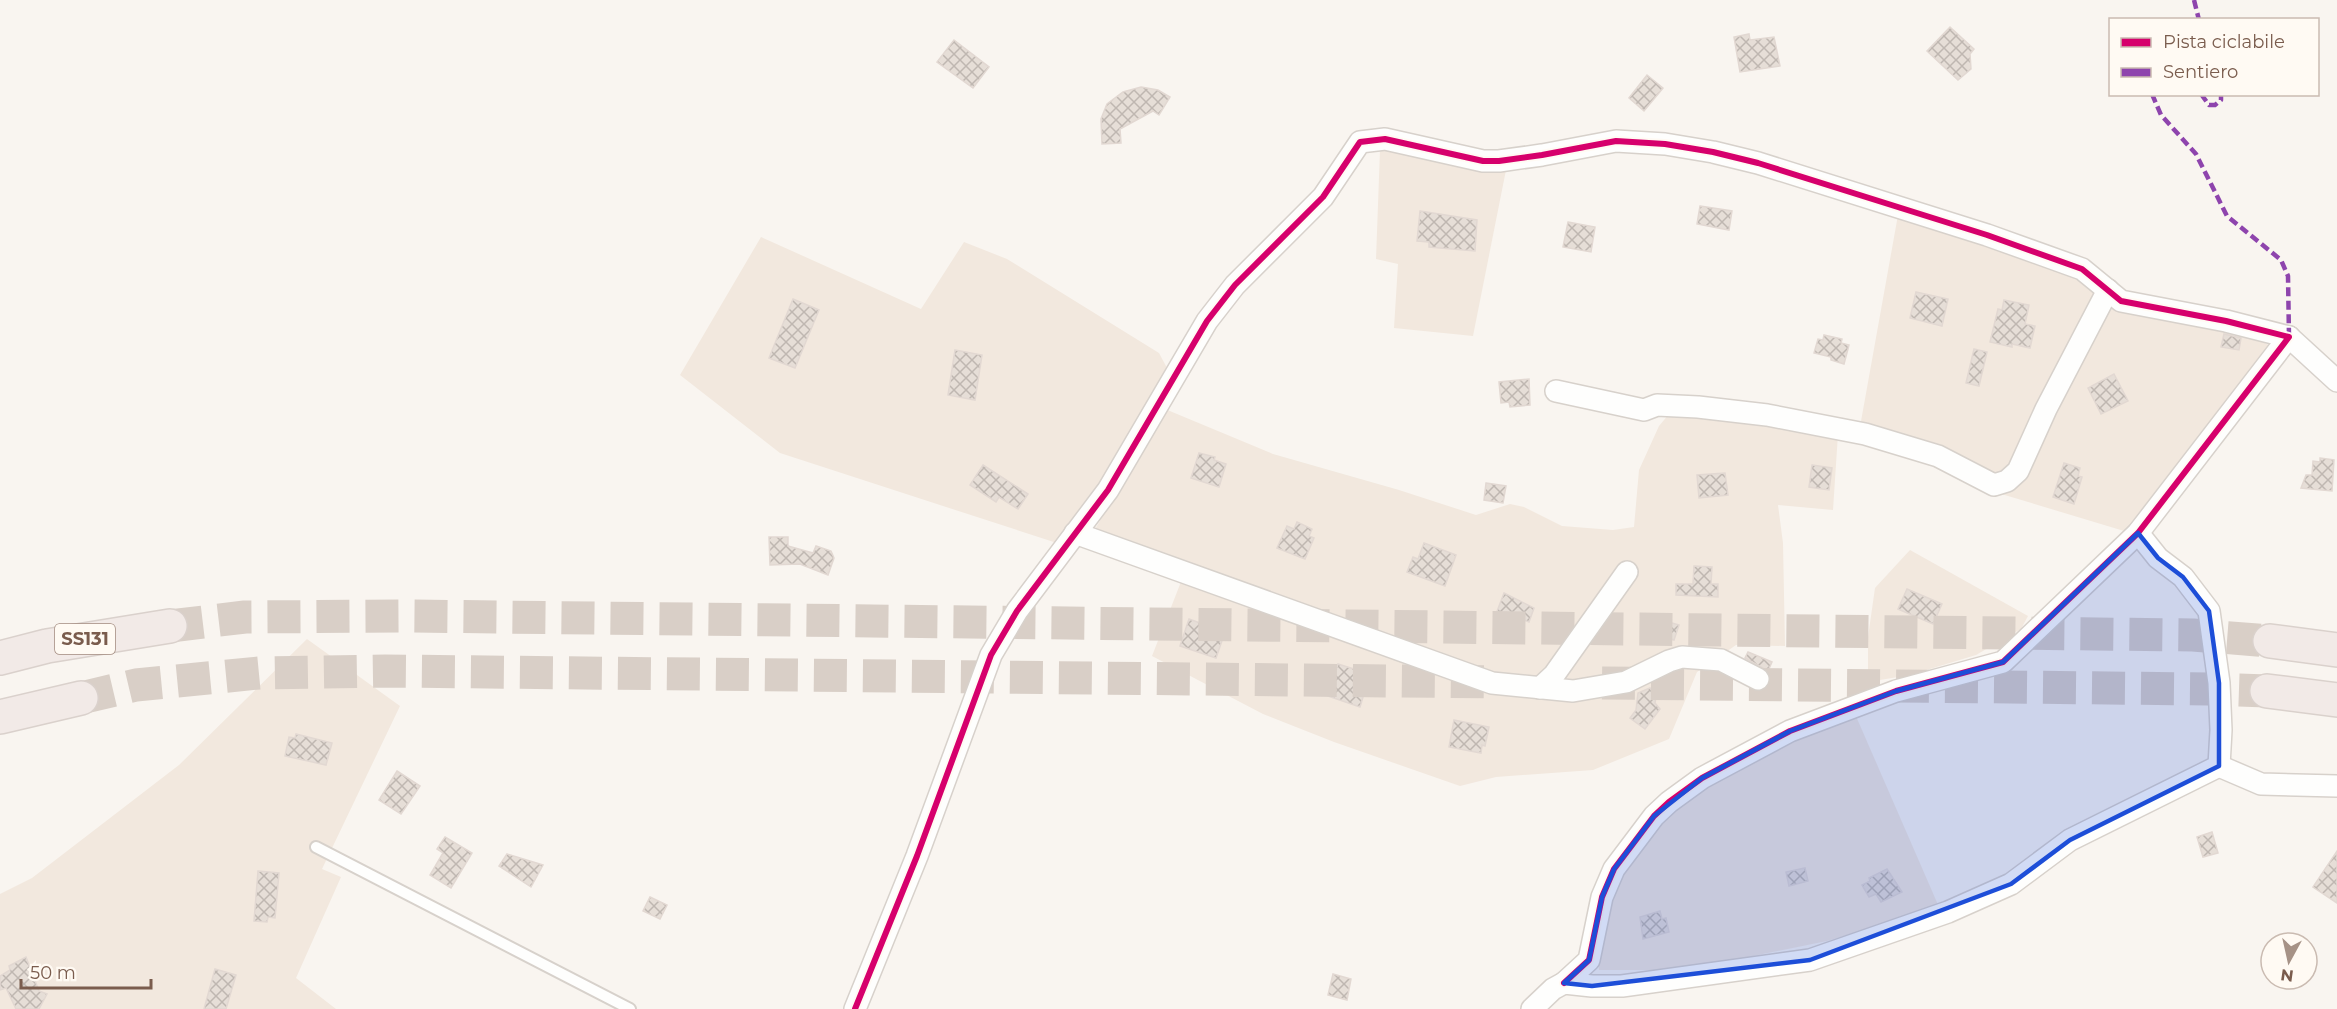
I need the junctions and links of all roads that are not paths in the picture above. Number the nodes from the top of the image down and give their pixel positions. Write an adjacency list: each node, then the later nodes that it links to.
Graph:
1 (2108, 290): 2 (street); 4 (street); 5 (street)
2 (2289, 337): 3 (street); 6 (street)
3 (2337, 381)
4 (1556, 391)
5 (1076, 532): 13 (street); 23 (street)
6 (2138, 533): 18 (street); 21 (street)
7 (1627, 572): 13 (street)
8 (170, 626): 11 (highway, SS131)
9 (2270, 641): 10 (highway)
10 (2337, 650)
11 (0, 658)
12 (1758, 679): 13 (street)
13 (1540, 688)
14 (2267, 691): 16 (highway)
15 (81, 698): 17 (highway)
16 (2337, 700)
17 (0, 717)
18 (2219, 766): 19 (street); 21 (street)
19 (2337, 786)
20 (316, 847): 22 (lane)
21 (1564, 983): 24 (street)
22 (630, 1009)
23 (855, 1009)
24 (1532, 1009)

